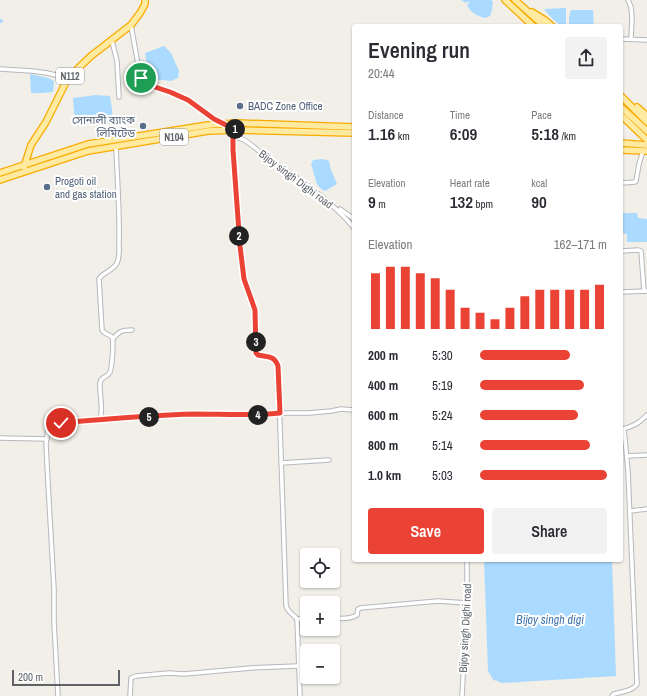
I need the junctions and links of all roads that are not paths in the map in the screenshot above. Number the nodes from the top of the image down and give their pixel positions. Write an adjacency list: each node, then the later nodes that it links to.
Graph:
1 (144, 0): 11 (highway, N112)
2 (505, 0): 6 (highway)
3 (515, 0): 5 (highway)
4 (628, 0): 13 (street)
5 (526, 10): 9 (highway); 10 (highway)
6 (521, 14): 7 (highway); 8 (highway)
7 (527, 24)
8 (531, 24)
9 (542, 24)
10 (549, 24)
11 (131, 25): 15 (highway, N112); 25 (street)
12 (623, 39): 13 (street)
13 (631, 39): 14 (street)
14 (647, 40)
15 (112, 41): 17 (highway, N112); 19 (street)
16 (0, 69): 17 (street)
17 (68, 78): 37 (highway, N112)
18 (623, 94): 22 (highway)
19 (119, 97)
20 (623, 98): 24 (highway)
21 (623, 109): 28 (highway)
22 (647, 116)
23 (623, 117): 31 (highway)
24 (647, 122)
25 (224, 124): 26 (highway, N104); 27 (street); 37 (highway, N104)
26 (352, 126)
27 (236, 130): 29 (highway, N104); 30 (street); 34 (highway, N104)
28 (647, 131)
29 (352, 133)
30 (233, 138): 44 (street, Bijoy singh Dighi road); 51 (street)
31 (647, 140)
32 (623, 143): 33 (highway)
33 (647, 144)
34 (116, 146): 39 (highway, N104); 49 (street)
35 (623, 150): 36 (highway)
36 (645, 151): 41 (street)
37 (25, 165): 38 (highway, N104); 39 (highway, N112)
38 (0, 173)
39 (21, 173): 40 (highway, N104)
40 (0, 180)
41 (623, 183)
42 (336, 205): 43 (street)
43 (352, 218)
44 (352, 226)
45 (623, 251): 46 (street)
46 (645, 291): 47 (street)
47 (623, 292)
48 (132, 330): 49 (street)
49 (113, 339): 53 (street)
50 (352, 410): 51 (street)
51 (280, 413): 53 (street); 60 (street)
52 (647, 414): 54 (street)
53 (100, 420): 56 (street)
54 (623, 429): 58 (street)
55 (0, 438): 56 (street)
56 (47, 439): 68 (street)
57 (647, 455): 58 (street)
58 (627, 456): 62 (street)
59 (329, 460): 60 (street)
60 (282, 463): 65 (street)
61 (647, 509): 62 (street)
62 (630, 511): 72 (street)
63 (467, 562): 64 (street, Bijoy singh Dighi road)
64 (467, 604): 66 (street); 71 (street, Bijoy singh Dighi road)
65 (297, 619): 67 (street)
66 (340, 619)
67 (298, 666): 69 (street); 70 (street)
68 (58, 696)
69 (130, 696)
70 (300, 696)
71 (462, 696)
72 (612, 696)

